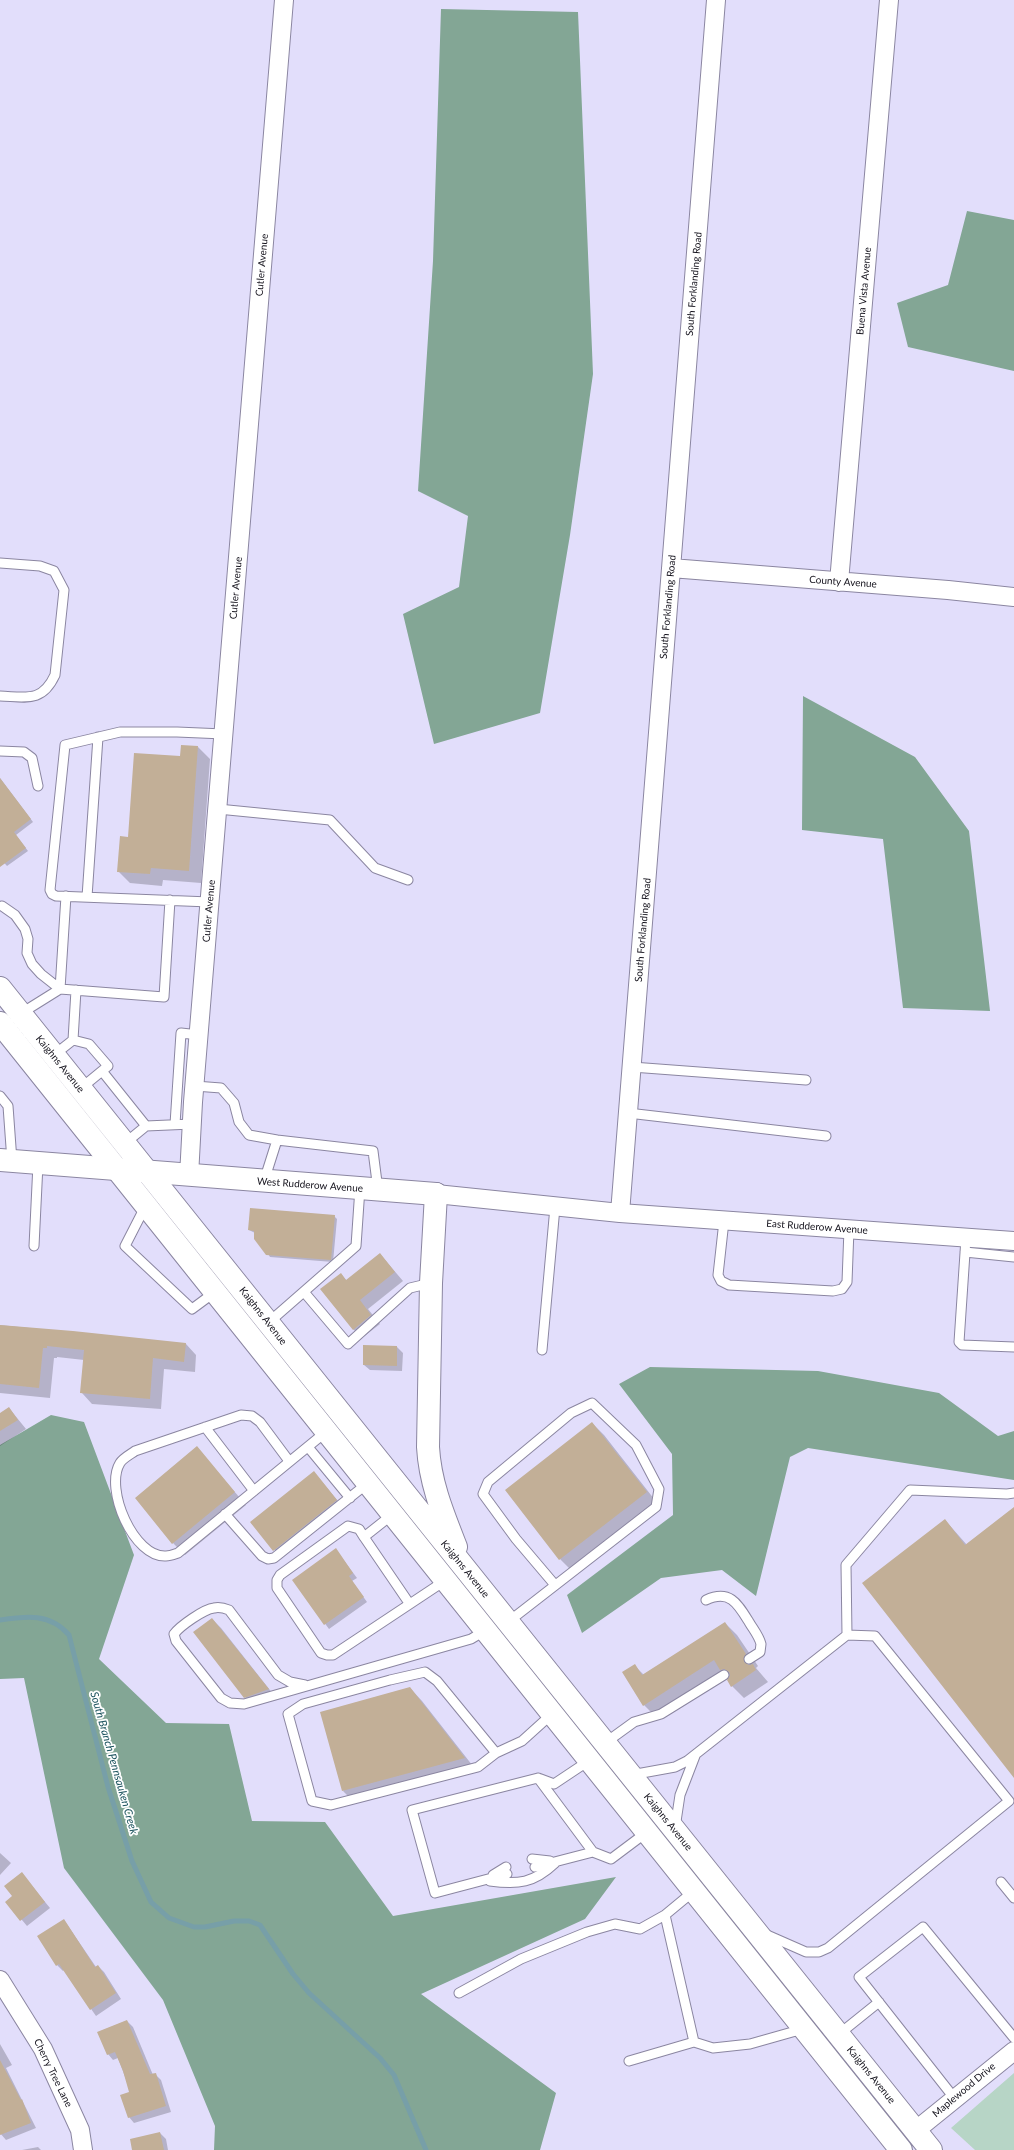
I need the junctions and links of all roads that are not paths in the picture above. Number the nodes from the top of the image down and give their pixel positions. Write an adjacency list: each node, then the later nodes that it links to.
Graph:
1 (284, 0): 9 (street, Cutler Avenue)
2 (716, 0): 5 (street, South Forklanding Road)
3 (889, 0): 6 (street, Buena Vista Avenue)
4 (0, 563): 8 (lane)
5 (671, 568): 6 (street, County Avenue); 28 (street, South Forklanding Road)
6 (838, 582): 7 (street, County Avenue)
7 (1014, 597)
8 (0, 696)
9 (224, 734): 10 (lane); 13 (street, Cutler Avenue)
10 (98, 737): 15 (lane); 16 (lane)
11 (0, 751): 12 (lane)
12 (38, 786)
13 (218, 809): 14 (lane); 18 (street, Cutler Avenue)
14 (408, 880)
15 (66, 896): 16 (lane); 21 (lane)
16 (87, 897): 17 (lane)
17 (170, 900): 18 (lane); 22 (lane)
18 (210, 902): 25 (street, Cutler Avenue)
19 (2, 906): 21 (lane)
20 (0, 988): 23 (main road, Kaighns Avenue)
21 (60, 989): 22 (lane); 23 (lane)
22 (76, 990): 26 (lane)
23 (20, 1014): 27 (main road, Kaighns Avenue)
24 (0, 1023): 43 (main road)
25 (199, 1034): 31 (street, Cutler Avenue); 36 (lane)
26 (73, 1040): 27 (lane); 29 (lane)
27 (54, 1055): 32 (main road, Kaighns Avenue)
28 (632, 1067): 30 (lane); 35 (street, South Forklanding Road)
29 (102, 1071): 32 (lane); 37 (lane)
30 (806, 1080)
31 (195, 1086): 36 (street, Cutler Avenue); 39 (lane)
32 (80, 1088): 40 (main road, Kaighns Avenue)
33 (0, 1096): 34 (lane)
34 (4, 1108): 41 (lane)
35 (628, 1113): 38 (lane); 51 (street, South Forklanding Road)
36 (184, 1124): 37 (lane); 45 (street, Cutler Avenue)
37 (146, 1126): 40 (lane)
38 (826, 1136)
39 (276, 1140): 46 (lane); 47 (lane)
40 (124, 1144): 44 (main road, Kaighns Avenue)
41 (6, 1161): 42 (main road, West Rudderow Avenue)
42 (38, 1164): 43 (main road, West Rudderow Avenue); 56 (lane)
43 (117, 1170): 44 (main road, West Rudderow Avenue); 49 (main road)
44 (147, 1173): 45 (main road, West Rudderow Avenue); 61 (main road, Kaighns Avenue)
45 (189, 1176): 46 (main road, West Rudderow Avenue)
46 (264, 1181): 47 (main road, West Rudderow Avenue)
47 (369, 1189): 48 (main road, West Rudderow Avenue); 60 (lane)
48 (436, 1194): 50 (street, West Rudderow Avenue); 58 (main road)
49 (146, 1206): 59 (main road); 59 (lane)
50 (555, 1207): 51 (street, West Rudderow Avenue); 63 (lane)
51 (620, 1214): 52 (street, East Rudderow Avenue)
52 (724, 1221): 53 (street, East Rudderow Avenue); 53 (lane)
53 (849, 1229): 55 (street, East Rudderow Avenue)
54 (1014, 1241): 55 (street, East Rudderow Avenue)
55 (966, 1245): 57 (lane); 62 (lane)
56 (34, 1246)
57 (1014, 1257)
58 (431, 1283): 60 (lane); 75 (main road)
59 (215, 1292): 65 (main road)
60 (304, 1292): 61 (lane)
61 (268, 1324): 75 (main road, Kaighns Avenue)
62 (1014, 1347)
63 (542, 1350)
64 (205, 1427): 67 (lane); 69 (lane); 72 (lane)
65 (327, 1431): 66 (lane); 68 (main road)
66 (308, 1447): 67 (lane); 71 (lane)
67 (289, 1462): 69 (lane)
68 (368, 1483): 71 (lane); 73 (main road)
69 (254, 1491): 72 (lane)
70 (1011, 1494): 82 (lane)
71 (350, 1498): 72 (lane)
72 (225, 1514)
73 (394, 1514): 74 (lane); 76 (main road)
74 (364, 1536): 79 (lane); 79 (lane)
75 (465, 1569): 80 (main road, Kaighns Avenue)
76 (446, 1580): 79 (lane); 81 (main road)
77 (555, 1585): 77 (lane); 80 (lane)
78 (706, 1600): 83 (lane)
79 (410, 1603)
80 (508, 1622): 87 (main road, Kaighns Avenue)
81 (486, 1630): 85 (lane); 86 (main road)
82 (847, 1635): 89 (lane); 93 (lane)
83 (750, 1659)
84 (724, 1675): 87 (lane)
85 (305, 1685): 85 (lane)
86 (553, 1714): 88 (lane); 90 (main road)
87 (604, 1743): 91 (main road, Kaighns Avenue)
88 (496, 1753): 88 (lane)
89 (696, 1755): 91 (lane); 94 (lane)
90 (590, 1760): 92 (lane); 95 (main road)
91 (630, 1775): 94 (main road, Kaighns Avenue)
92 (538, 1778): 96 (lane); 100 (lane)
93 (1011, 1799): 105 (lane)
94 (675, 1830): 105 (main road, Kaighns Avenue)
95 (647, 1832): 96 (lane); 102 (main road)
96 (593, 1852): 97 (lane)
97 (557, 1862): 98 (lane); 100 (lane)
98 (533, 1863)
99 (507, 1871): 100 (lane)
100 (485, 1880)
101 (1001, 1882): 103 (lane)
102 (694, 1891): 104 (lane); 109 (main road)
103 (1014, 1898)
104 (665, 1915): 107 (lane); 112 (lane)
105 (753, 1929): 110 (main road, Kaighns Avenue)
106 (0, 1980): 117 (street, Cherry Tree Lane)
107 (459, 1993)
108 (879, 2002): 110 (lane); 111 (lane); 115 (lane)
109 (804, 2029): 112 (lane); 118 (main road)
110 (838, 2035): 116 (main road, Kaighns Avenue)
111 (1014, 2038)
112 (694, 2042): 114 (lane)
113 (1014, 2051): 115 (street, Maplewood Drive)
114 (628, 2061)
115 (955, 2099): 116 (street, Maplewood Drive)
116 (915, 2130): 119 (main road, Kaighns Avenue)
117 (83, 2150)
118 (901, 2150)
119 (931, 2150)

